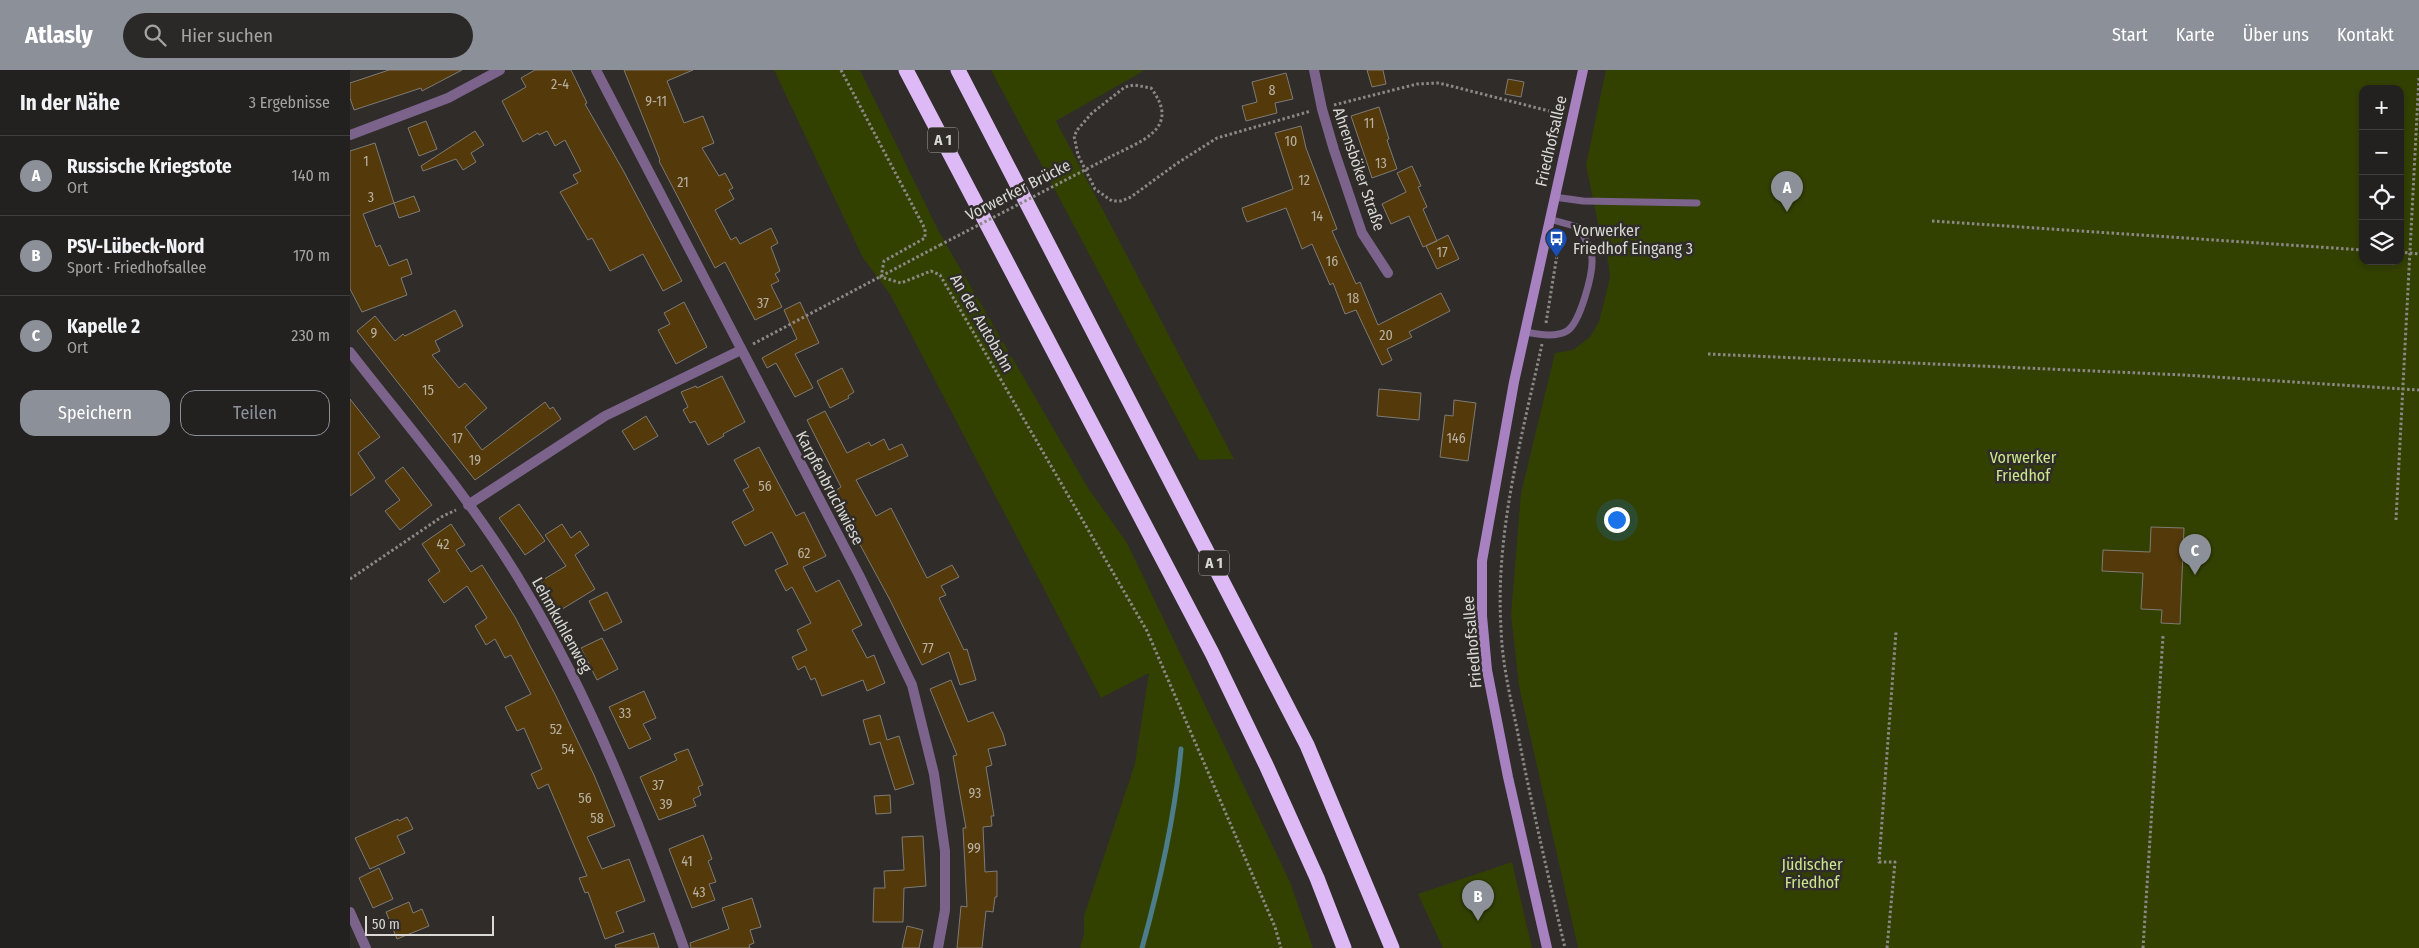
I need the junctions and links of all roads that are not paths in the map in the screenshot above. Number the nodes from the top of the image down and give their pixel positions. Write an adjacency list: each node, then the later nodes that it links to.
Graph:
1 (500, 70): 7 (street)
2 (596, 70): 13 (street, Karpfenbruchwiese)
3 (906, 70): 20 (highway, A 1)
4 (958, 70): 21 (highway, A 1)
5 (1314, 70): 11 (street, Ahrensböker Straße)
6 (1583, 70): 8 (street, Friedhofsallee)
7 (350, 135)
8 (1554, 197): 9 (lane); 10 (street, Friedhofsallee)
9 (1697, 203)
10 (1549, 219): 12 (street, Friedhofsallee); 12 (lane)
11 (1388, 273)
12 (1525, 332): 22 (street, Friedhofsallee)
13 (741, 350): 15 (street); 19 (street, Karpfenbruchwiese)
14 (350, 352): 15 (street, Lehmkuhlenweg)
15 (468, 505): 18 (street, Lehmkuhlenweg)
16 (350, 912): 17 (street)
17 (366, 948)
18 (684, 948)
19 (938, 948)
20 (1344, 948)
21 (1392, 948)
22 (1547, 948)

